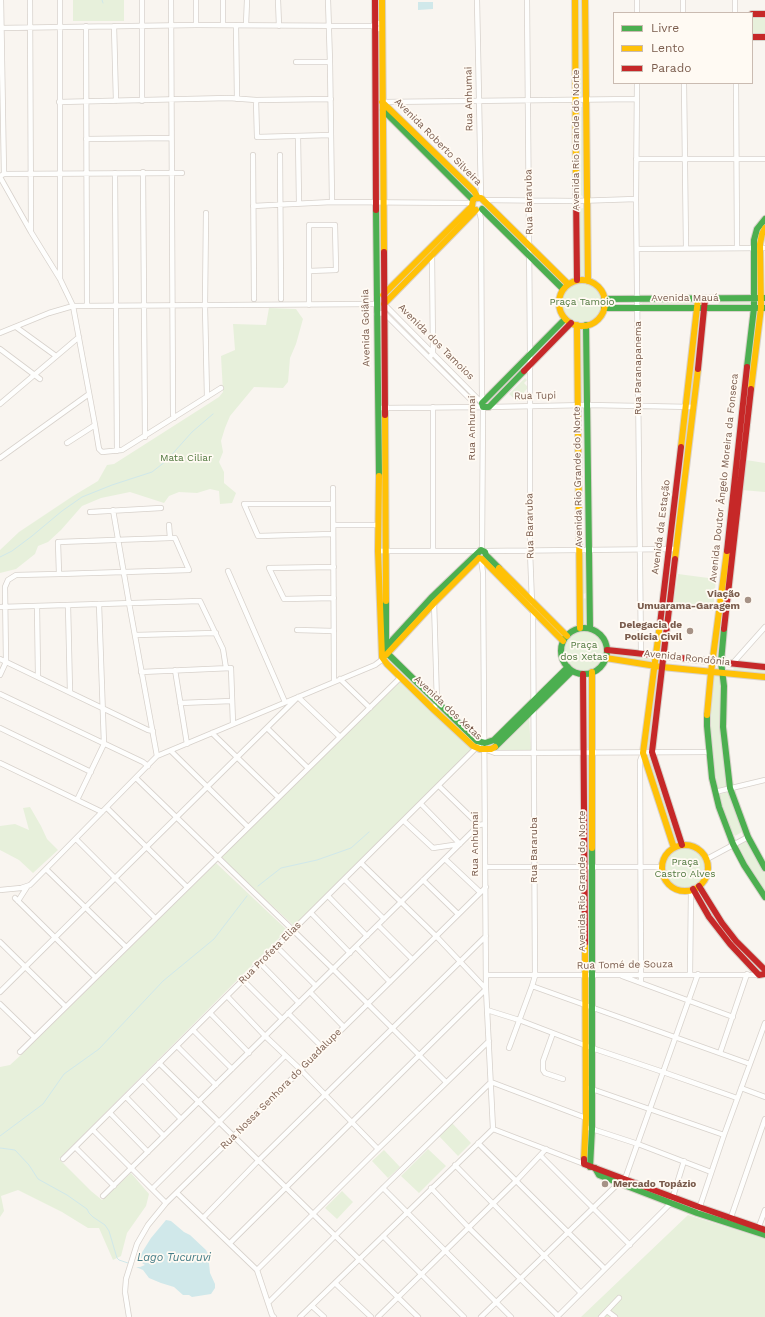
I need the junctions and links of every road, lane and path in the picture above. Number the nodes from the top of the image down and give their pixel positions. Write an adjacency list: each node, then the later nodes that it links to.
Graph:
1 (2, 0): 39 (street)
2 (30, 0): 37 (street)
3 (60, 0): 38 (street)
4 (142, 0): 32 (street)
5 (171, 0): 27 (street)
6 (196, 0): 25 (street)
7 (223, 0): 26 (street)
8 (246, 0): 29 (street)
9 (278, 0): 33 (street)
10 (328, 0): 34 (street)
11 (375, 0): 35 (street, Avenida Goiânia)
12 (382, 0): 36 (street, Avenida Goiânia)
13 (477, 0): 57 (street, Rua Anhumai)
14 (527, 0): 52 (street, Rua Bararuba)
15 (575, 0): 53 (street, Avenida Rio Grande do Norte)
16 (585, 0): 54 (street, Avenida Rio Grande do Norte)
17 (637, 0): 20 (street)
18 (683, 0): 21 (street)
19 (735, 0): 22 (street)
20 (637, 12)
21 (683, 12)
22 (735, 12)
23 (753, 14): 24 (street)
24 (765, 14)
25 (196, 24): 26 (street); 27 (street)
26 (223, 24): 28 (street)
27 (171, 25): 32 (street); 50 (street)
28 (236, 25): 29 (street); 47 (street)
29 (246, 25): 33 (street)
30 (86, 26): 31 (street); 38 (street); 59 (street)
31 (114, 26): 32 (street); 55 (street)
32 (142, 26): 56 (street)
33 (279, 26): 34 (street)
34 (330, 26): 35 (street); 43 (street)
35 (374, 26): 36 (street); 60 (street, Avenida Goiânia)
36 (382, 26): 61 (street, Avenida Goiânia)
37 (30, 27): 38 (street); 39 (street); 76 (street)
38 (60, 27): 58 (street)
39 (1, 28): 81 (street)
40 (753, 37): 41 (street)
41 (765, 37)
42 (296, 62): 43 (street)
43 (330, 62): 48 (street)
44 (637, 84): 49 (street, Rua Paranapanema)
45 (684, 84): 71 (street)
46 (736, 84): 72 (street)
47 (237, 99): 50 (street); 51 (street)
48 (331, 99): 51 (street); 64 (street)
49 (637, 99): 54 (street); 70 (street, Rua Paranapanema)
50 (172, 100): 56 (street); 66 (street)
51 (256, 100): 65 (street)
52 (528, 100): 53 (street); 57 (street); 84 (street, Rua Bararuba)
53 (575, 100): 54 (street); 85 (street, Avenida Rio Grande do Norte)
54 (586, 100): 83 (street, Avenida Rio Grande do Norte)
55 (116, 101): 56 (street); 59 (street)
56 (142, 101)
57 (479, 101): 61 (street); 90 (street, Rua Anhumai)
58 (59, 102): 59 (street); 77 (street)
59 (86, 102): 67 (street)
60 (376, 102): 61 (street); 62 (street, Avenida Goiânia)
61 (383, 102): 63 (street, Avenida Goiânia); 90 (street, Avenida Roberto Silveira)
62 (376, 110): 63 (street); 87 (street, Avenida Goiânia)
63 (383, 110): 88 (street, Avenida Goiânia); 90 (street, Avenida Roberto Silveira)
64 (331, 135): 65 (street); 86 (street)
65 (298, 136): 89 (street)
66 (171, 138): 67 (street); 75 (street)
67 (86, 139): 78 (street)
68 (253, 155): 92 (street)
69 (280, 155): 91 (street)
70 (636, 159): 71 (street); 82 (street, Rua Paranapanema)
71 (684, 159): 72 (street); 98 (street)
72 (736, 159): 73 (street); 99 (street)
73 (765, 160)
74 (143, 172): 75 (street); 79 (street); 125 (street)
75 (171, 172): 80 (street); 126 (street)
76 (31, 173): 77 (street); 81 (street); 96 (street)
77 (60, 173): 78 (street); 105 (street)
78 (86, 173): 79 (street); 123 (street)
79 (115, 173): 124 (street)
80 (182, 173)
81 (1, 176): 96 (street)
82 (636, 199): 83 (street); 101 (street, Rua Paranapanema)
83 (587, 200): 85 (street); 107 (street, Avenida Rio Grande do Norte)
84 (529, 201): 85 (street); 90 (street); 97 (street, Rua Bararuba)
85 (576, 201): 106 (street, Avenida Rio Grande do Norte)
86 (332, 202): 87 (street); 89 (street)
87 (375, 202): 88 (street); 111 (street, Avenida Goiânia)
88 (384, 202): 90 (street); 110 (street, Avenida Goiânia)
89 (299, 203): 91 (street)
90 (478, 204): 97 (street, Avenida Roberto Silveira); 102 (street, Avenida dos Tamoios); 103 (street, Avenida Roberto Silveira); 157 (street, Rua Anhumai)
91 (281, 205): 92 (street); 113 (street)
92 (253, 206): 112 (street)
93 (206, 213): 127 (street)
94 (765, 219): 100 (street, Avenida Doutor Ângelo Moreira da Fonseca)
95 (765, 228): 100 (street, Avenida Doutor Ângelo Moreira da Fonseca)
96 (31, 232): 105 (street)
97 (529, 246): 103 (street, Rua Bararuba); 108 (street, Avenida Roberto Silveira)
98 (686, 248): 99 (street); 101 (street)
99 (737, 248): 100 (street)
100 (759, 248): 118 (street, Avenida Doutor Ângelo Moreira da Fonseca)
101 (637, 249): 115 (street, Rua Paranapanema)
102 (430, 252): 110 (street, Avenida dos Tamoios); 121 (street, Avenida dos Tamoios); 144 (street)
103 (529, 256): 109 (street, Avenida Roberto Silveira); 145 (street, Rua Bararuba)
104 (309, 271): 104 (street); 119 (street)
105 (60, 279): 122 (street)
106 (577, 280): 107 (street); 108 (street)
107 (588, 280): 114 (street)
108 (568, 284): 109 (street)
109 (563, 290): 136 (street)
110 (384, 294): 111 (street); 121 (street, Avenida Goiânia)
111 (376, 295): 120 (street, Avenida Goiânia)
112 (254, 299)
113 (281, 299)
114 (604, 299): 115 (street, Avenida Mauá); 128 (street)
115 (638, 299): 116 (street, Avenida Mauá); 129 (street, Rua Paranapanema)
116 (701, 299): 117 (street, Avenida Mauá); 133 (street, Avenida da Estação)
117 (717, 299): 118 (street, Avenida Mauá); 130 (street)
118 (760, 299): 131 (street, Avenida Doutor Ângelo Moreira da Fonseca); 132 (street, Avenida Doutor Ângelo Moreira da Fonseca)
119 (310, 304): 120 (street); 127 (street)
120 (376, 304): 121 (street); 135 (street, Avenida Goiânia)
121 (384, 304): 134 (street, Avenida Goiânia); 144 (street, Avenida dos Tamoios)
122 (73, 306): 123 (street); 139 (street); 142 (street)
123 (87, 306): 124 (street)
124 (116, 306): 125 (street); 171 (street)
125 (145, 306): 126 (street); 169 (street)
126 (172, 306): 127 (street); 167 (street)
127 (205, 306): 154 (street)
128 (604, 308): 129 (street, Avenida Mauá); 138 (street)
129 (638, 308): 133 (street, Avenida Mauá); 160 (street, Rua Paranapanema)
130 (717, 308): 131 (street, Avenida Mauá); 133 (street, Avenida Mauá)
131 (754, 308): 132 (street, Avenida Mauá); 173 (street, Avenida Doutor Ângelo Moreira da Fonseca)
132 (763, 308): 173 (street, Avenida Doutor Ângelo Moreira da Fonseca)
133 (701, 309): 140 (street, Avenida da Estação)
134 (384, 313): 135 (street); 148 (street, Avenida dos Tamoios); 166 (street, Avenida Goiânia)
135 (376, 314): 165 (street, Avenida Goiânia)
136 (568, 321): 137 (street); 145 (street); 149 (street)
137 (577, 325): 138 (street); 159 (street, Avenida Rio Grande do Norte)
138 (586, 325): 156 (street, Avenida Rio Grande do Norte)
139 (16, 327): 141 (street); 146 (street)
140 (699, 327): 163 (street, Avenida da Estação); 164 (street, Avenida da Estação)
141 (0, 333)
142 (78, 337): 146 (street); 153 (street)
143 (2, 351): 147 (street); 150 (street)
144 (433, 353): 148 (street); 157 (street, Avenida dos Tamoios)
145 (530, 353): 149 (street, Rua Bararuba); 157 (street)
146 (56, 356): 150 (street)
147 (0, 358)
148 (429, 358): 157 (street, Avenida dos Tamoios)
149 (530, 363): 158 (street, Rua Bararuba); 162 (street)
150 (34, 375): 151 (street); 155 (street)
151 (40, 379)
152 (221, 388): 154 (street)
153 (89, 394): 168 (street); 172 (street)
154 (207, 397): 167 (street)
155 (0, 404)
156 (588, 405): 159 (street, Rua Tupi); 160 (street, Rua Tupi); 188 (street, Avenida Rio Grande do Norte)
157 (481, 406): 161 (street, Rua Tupi); 162 (street, Rua Tupi); 195 (street, Rua Anhumai)
158 (530, 406): 159 (street, Rua Tupi); 162 (street, Rua Tupi); 194 (street, Rua Bararuba)
159 (578, 406): 187 (street, Avenida Rio Grande do Norte)
160 (638, 406): 163 (street, Rua Tupi); 186 (street, Rua Paranapanema)
161 (433, 407): 166 (street, Rua Tupi); 193 (street)
162 (490, 407)
163 (686, 407): 164 (street, Rua Tupi); 189 (street, Avenida da Estação)
164 (694, 407): 190 (street, Avenida da Estação)
165 (378, 408): 166 (street, Rua Tupi); 174 (street, Avenida Goiânia)
166 (385, 408): 174 (street, Avenida Goiânia)
167 (174, 418): 169 (street)
168 (95, 425): 170 (street); 171 (street)
169 (145, 437): 171 (street)
170 (67, 443)
171 (117, 451)
172 (0, 458)
173 (740, 462): 200 (street, Avenida Doutor Ângelo Moreira da Fonseca)
174 (382, 469): 181 (street, Avenida Goiânia); 192 (street, Avenida Goiânia)
175 (333, 488): 176 (street)
176 (333, 504): 180 (street); 183 (street)
177 (161, 508): 178 (street)
178 (113, 510): 179 (street); 185 (street)
179 (90, 512)
180 (334, 525): 181 (street); 183 (street)
181 (378, 525): 191 (street, Avenida Goiânia)
182 (169, 526): 184 (street)
183 (333, 534): 196 (street)
184 (173, 538): 185 (street); 198 (street)
185 (118, 540): 198 (street); 199 (street)
186 (640, 548): 188 (street); 189 (street); 226 (street, Rua Paranapanema)
187 (580, 549): 188 (street); 194 (street); 202 (street, Avenida Rio Grande do Norte)
188 (589, 549): 201 (street, Avenida Rio Grande do Norte)
189 (669, 549): 190 (street); 227 (street, Avenida da Estação)
190 (676, 549): 228 (street, Avenida da Estação)
191 (378, 551): 192 (street); 225 (street, Avenida Goiânia)
192 (386, 551): 193 (street); 219 (street, Avenida Goiânia)
193 (433, 551): 195 (street)
194 (530, 551): 195 (street); 205 (street, Rua Bararuba)
195 (481, 555): 204 (street); 205 (street); 211 (street); 272 (street, Rua Anhumai)
196 (334, 567): 203 (street); 203 (street)
197 (228, 571): 256 (street)
198 (124, 572): 199 (street); 206 (street)
199 (59, 574): 210 (street)
200 (724, 594): 232 (street, Avenida Doutor Ângelo Moreira da Fonseca); 233 (street, Avenida Doutor Ângelo Moreira da Fonseca)
201 (590, 595): 202 (street); 214 (street, Avenida Rio Grande do Norte)
202 (580, 596): 213 (street, Avenida Rio Grande do Norte)
203 (334, 598): 216 (street)
204 (433, 600): 220 (street); 225 (street); 259 (street)
205 (532, 601): 211 (street, Rua Bararuba); 221 (street)
206 (129, 603): 207 (street); 217 (street); 218 (street)
207 (99, 604): 208 (street); 260 (street)
208 (68, 605): 209 (street); 252 (street)
209 (37, 606): 210 (street); 247 (street)
210 (2, 607): 223 (street)
211 (533, 610): 221 (street); 257 (street, Rua Bararuba)
212 (765, 627): 234 (street)
213 (580, 628): 214 (street); 221 (street)
214 (590, 628): 224 (street)
215 (297, 630): 216 (street)
216 (334, 631): 251 (street)
217 (216, 633): 218 (street); 238 (street)
218 (135, 635): 241 (street)
219 (386, 637): 220 (street); 225 (street, Avenida Goiânia)
220 (394, 638): 225 (street)
221 (565, 638): 239 (street)
222 (0, 640): 223 (street)
223 (6, 641): 231 (street)
224 (607, 650): 226 (street, Avenida Rondônia); 229 (street)
225 (384, 654): 249 (street, Avenida dos Xetas); 250 (street); 259 (street, Avenida dos Xetas)
226 (641, 654): 227 (street, Avenida Rondônia)
227 (656, 656): 228 (street, Avenida Rondônia); 235 (street, Avenida da Estação)
228 (663, 656): 232 (street, Avenida Rondônia); 236 (street, Avenida da Estação)
229 (606, 658): 235 (street, Avenida Rondônia); 242 (street)
230 (0, 659): 231 (street)
231 (6, 662): 246 (street); 247 (street)
232 (713, 662): 233 (street, Avenida Rondônia); 243 (street, Avenida Doutor Ângelo Moreira da Fonseca)
233 (721, 662): 234 (street, Avenida Rondônia); 244 (street, Avenida Doutor Ângelo Moreira da Fonseca)
234 (733, 663): 237 (street, Avenida Rondônia)
235 (655, 666): 236 (street, Avenida Rondônia); 277 (street, Avenida da Estação)
236 (662, 666): 243 (street, Avenida Rondônia); 274 (street, Avenida da Estação)
237 (765, 667)
238 (228, 668): 240 (street); 255 (street)
239 (570, 669): 245 (street); 257 (street, Avenida dos Xetas); 263 (street, Avenida dos Xetas)
240 (175, 670): 241 (street); 258 (street)
241 (142, 672): 267 (street)
242 (592, 672): 245 (street); 279 (street, Avenida Rio Grande do Norte)
243 (712, 672): 244 (street, Avenida Rondônia); 275 (street, Avenida Doutor Ângelo Moreira da Fonseca)
244 (722, 672): 248 (street, Avenida Rondônia); 290 (street, Avenida Doutor Ângelo Moreira da Fonseca)
245 (583, 674): 278 (street, Avenida Rio Grande do Norte)
246 (0, 675)
247 (38, 676): 252 (street)
248 (765, 677)
249 (400, 678): 261 (street); 262 (street, Avenida dos Xetas)
250 (340, 679): 251 (street); 261 (street)
251 (334, 681): 254 (street)
252 (70, 692): 260 (street)
253 (0, 694): 270 (street)
254 (298, 696): 256 (street); 266 (street); 269 (street)
255 (232, 701): 258 (street); 264 (street)
256 (285, 702): 264 (street)
257 (534, 702): 263 (street, Rua Bararuba); 272 (street, Avenida dos Xetas)
258 (180, 703): 271 (street)
259 (437, 703): 262 (street); 272 (street, Avenida dos Xetas)
260 (103, 708): 267 (street); 270 (street)
261 (370, 708): 269 (street)
262 (432, 709): 272 (street, Avenida dos Xetas)
263 (534, 709): 272 (street, Avenida dos Xetas); 276 (street, Rua Bararuba)
264 (233, 724): 268 (street)
265 (0, 728): 285 (street)
266 (268, 728): 281 (street); 284 (street)
267 (153, 731): 280 (street)
268 (212, 733): 271 (street); 281 (street)
269 (340, 737): 284 (street)
270 (104, 744): 283 (street); 285 (street)
271 (187, 744): 273 (street)
272 (482, 746): 276 (street); 288 (street, Rua Profeta Elias); 299 (street, Rua Anhumai)
273 (171, 751): 280 (street); 289 (street)
274 (652, 752): 275 (street); 277 (street); 306 (street, Avenida da Estação)
275 (708, 752): 291 (street, Avenida Doutor Ângelo Moreira da Fonseca)
276 (534, 753): 278 (street); 314 (street, Rua Bararuba)
277 (644, 753): 279 (street); 308 (street, Avenida da Estação); 315 (street)
278 (583, 754): 279 (street); 317 (street, Avenida Rio Grande do Norte)
279 (592, 754): 318 (street, Avenida Rio Grande do Norte)
280 (157, 756): 283 (street)
281 (237, 757): 289 (street); 292 (street)
282 (0, 763): 293 (street)
283 (148, 766): 286 (street)
284 (308, 768): 292 (street)
285 (91, 772): 293 (street)
286 (136, 778): 295 (street); 297 (street)
287 (765, 780): 290 (street)
288 (440, 786): 294 (street, Rua Profeta Elias); 300 (street)
289 (208, 787): 297 (street); 301 (street)
290 (730, 788): 291 (street); 302 (street, Avenida Doutor Ângelo Moreira da Fonseca)
291 (715, 792): 305 (street, Avenida Doutor Ângelo Moreira da Fonseca)
292 (278, 798): 301 (street)
293 (77, 800): 296 (street)
294 (421, 804): 298 (street, Rua Profeta Elias); 304 (street)
295 (106, 808): 296 (street); 307 (street)
296 (102, 812): 303 (street)
297 (177, 817): 307 (street); 309 (street)
298 (404, 821): 304 (street); 312 (street, Rua Profeta Elias)
299 (485, 824): 300 (street); 313 (street, Rua Anhumai)
300 (479, 825): 304 (street)
301 (248, 827): 309 (street)
302 (748, 837): 305 (street); 319 (street, Avenida Doutor Ângelo Moreira da Fonseca)
303 (76, 839): 320 (street); 321 (street)
304 (460, 844): 310 (street)
305 (733, 844): 311 (street); 332 (street, Avenida Doutor Ângelo Moreira da Fonseca)
306 (682, 845): 308 (street); 311 (street)
307 (146, 848): 321 (street); 326 (street)
308 (674, 848): 316 (street)
309 (218, 857): 326 (street); 340 (street)
310 (445, 859): 323 (street); 330 (street)
311 (707, 859): 324 (street)
312 (361, 863): 322 (street, Rua Profeta Elias); 333 (street)
313 (485, 867): 314 (street); 327 (street, Rua Anhumai)
314 (534, 867): 317 (street); 363 (street, Rua Bararuba)
315 (641, 867): 316 (street); 318 (street); 357 (street)
316 (662, 867): 329 (street)
317 (583, 868): 318 (street); 364 (street, Avenida Rio Grande do Norte)
318 (592, 868): 365 (street, Avenida Rio Grande do Norte)
319 (765, 868)
320 (46, 869): 325 (street); 334 (street)
321 (115, 878): 334 (street); 337 (street)
322 (345, 880): 331 (street, Rua Profeta Elias); 338 (street)
323 (423, 880): 333 (street); 336 (street)
324 (699, 886): 329 (street); 355 (street)
325 (27, 887): 328 (street); 344 (street)
326 (187, 887): 337 (street)
327 (486, 887): 330 (street, Rua Nossa Senhora do Guadalupe); 343 (street, Rua Anhumai)
328 (0, 890)
329 (692, 890): 358 (street); 361 (street)
330 (480, 892): 336 (street, Rua Nossa Senhora do Guadalupe)
331 (328, 896): 335 (street, Rua Profeta Elias); 341 (street)
332 (765, 897)
333 (401, 902): 338 (street); 342 (street)
334 (85, 908): 344 (street); 346 (street)
335 (311, 913): 340 (street, Rua Profeta Elias); 349 (street)
336 (458, 914): 342 (street, Rua Nossa Senhora do Guadalupe)
337 (155, 918): 346 (street)
338 (384, 919): 339 (street)
339 (378, 925): 341 (street); 350 (street)
340 (294, 930): 347 (street, Rua Profeta Elias); 354 (street)
341 (367, 936): 348 (street)
342 (436, 936): 350 (street, Rua Nossa Senhora do Guadalupe); 351 (street)
343 (486, 936): 351 (street); 362 (street, Rua Anhumai)
344 (54, 938): 353 (street); 366 (street)
345 (0, 942): 353 (street)
346 (126, 947): 366 (street)
347 (277, 947): 352 (street, Rua Profeta Elias); 370 (street)
348 (356, 947): 349 (street); 368 (street)
349 (350, 953): 354 (street)
350 (412, 959): 368 (street, Rua Nossa Senhora do Guadalupe)
351 (460, 961): 372 (street); 391 (street)
352 (260, 963): 367 (street, Rua Profeta Elias); 377 (street)
353 (25, 967): 373 (street); 381 (street)
354 (334, 969): 370 (street); 379 (street)
355 (765, 970)
356 (618, 974): 357 (street, Rua Tomé de Souza); 365 (street, Rua Tomé de Souza); 369 (street)
357 (641, 974): 358 (street, Rua Tomé de Souza); 369 (street)
358 (690, 974): 359 (street, Rua Tomé de Souza)
359 (698, 974): 360 (street, Rua Tomé de Souza); 376 (street)
360 (747, 974): 361 (street, Rua Tomé de Souza); 386 (street)
361 (762, 974)
362 (486, 975): 363 (street, Rua Tomé de Souza); 372 (street, Rua Anhumai)
363 (534, 976): 364 (street, Rua Tomé de Souza); 371 (street, Rua Bararuba)
364 (584, 976): 365 (street, Rua Tomé de Souza); 380 (street, Avenida Rio Grande do Norte)
365 (592, 976): 382 (street, Avenida Rio Grande do Norte)
366 (95, 977): 381 (street)
367 (243, 980): 375 (street, Rua Profeta Elias); 387 (street)
368 (390, 982): 379 (street, Rua Nossa Senhora do Guadalupe)
369 (641, 983): 376 (street)
370 (316, 986): 374 (street)
371 (532, 986): 380 (street); 388 (street, Rua Bararuba)
372 (486, 989): 383 (street, Rua Anhumai); 406 (street)
373 (0, 992)
374 (310, 992): 377 (street); 390 (street)
375 (227, 996): 384 (street, Rua Profeta Elias); 394 (street)
376 (689, 1001): 386 (street); 396 (street)
377 (299, 1003): 385 (street)
378 (0, 1004): 395 (street)
379 (367, 1004): 390 (street, Rua Nossa Senhora do Guadalupe); 391 (street)
380 (585, 1005): 382 (street); 399 (street, Avenida Rio Grande do Norte)
381 (65, 1006): 395 (street)
382 (592, 1008): 396 (street); 399 (street, Avenida Rio Grande do Norte)
383 (487, 1010): 388 (street); 397 (street, Rua Anhumai)
384 (210, 1013): 392 (street, Rua Profeta Elias); 403 (street)
385 (288, 1013): 387 (street); 400 (street)
386 (733, 1017): 404 (street)
387 (282, 1019): 394 (street)
388 (519, 1020): 393 (street); 401 (street, Rua Bararuba)
389 (765, 1023): 408 (street)
390 (344, 1027): 400 (street, Rua Nossa Senhora do Guadalupe)
391 (392, 1028): 406 (street); 420 (street)
392 (193, 1030): 398 (street, Rua Profeta Elias); 409 (street)
393 (553, 1033): 399 (street); 412 (street)
394 (265, 1036): 403 (street); 405 (street)
395 (34, 1037): 402 (street)
396 (676, 1037): 404 (street); 411 (street)
397 (489, 1041): 414 (street); 415 (street, Rua Anhumai)
398 (177, 1046): 407 (street, Rua Profeta Elias); 416 (street)
399 (588, 1047): 411 (street); 417 (street, Avenida Rio Grande do Norte); 419 (street, Avenida Rio Grande do Norte)
400 (323, 1048): 410 (street, Rua Nossa Senhora do Guadalupe)
401 (509, 1048)
402 (20, 1052)
403 (249, 1053): 409 (street)
404 (720, 1053): 408 (street)
405 (285, 1056): 410 (street); 431 (street)
406 (419, 1056): 414 (street); 430 (street)
407 (159, 1064): 413 (street, Rua Profeta Elias); 424 (street)
408 (750, 1064): 418 (street)
409 (232, 1069): 416 (street)
410 (301, 1070): 420 (street); 438 (street, Rua Nossa Senhora do Guadalupe)
411 (663, 1072): 423 (street); 425 (street)
412 (563, 1079)
413 (142, 1080): 421 (street, Rua Profeta Elias); 428 (street)
414 (446, 1082): 442 (street)
415 (490, 1082): 427 (street); 433 (street, Rua Anhumai); 457 (street)
416 (216, 1085): 424 (street)
417 (586, 1087): 419 (street); 427 (street, Avenida Rio Grande do Norte)
418 (741, 1088): 422 (street); 423 (street)
419 (592, 1089): 425 (street); 434 (street, Avenida Rio Grande do Norte)
420 (324, 1094): 430 (street); 447 (street)
421 (126, 1097): 426 (street, Rua Profeta Elias); 437 (street)
422 (765, 1097)
423 (737, 1098): 436 (street)
424 (198, 1102): 428 (street); 431 (street)
425 (650, 1108): 436 (street); 440 (street)
426 (110, 1113): 435 (street, Rua Profeta Elias); 444 (street)
427 (586, 1118): 432 (street, Avenida Rio Grande do Norte)
428 (181, 1119): 437 (street)
429 (765, 1120): 471 (street)
430 (352, 1122): 442 (street); 456 (street)
431 (219, 1123): 438 (street); 459 (street)
432 (586, 1128): 434 (street); 450 (street, Avenida Rio Grande do Norte)
433 (493, 1129): 439 (street); 443 (street)
434 (592, 1129): 440 (street); 450 (street, Avenida Rio Grande do Norte)
435 (92, 1130): 441 (street, Rua Profeta Elias); 451 (street)
436 (724, 1135): 452 (street)
437 (164, 1136): 444 (street)
438 (233, 1137): 447 (street); 460 (street, Rua Nossa Senhora do Guadalupe)
439 (478, 1143): 449 (street); 453 (street)
440 (638, 1144): 448 (street); 454 (street)
441 (75, 1147): 446 (street, Rua Profeta Elias); 455 (street)
442 (378, 1149): 469 (street)
443 (546, 1149): 445 (street); 450 (street)
444 (148, 1152): 451 (street)
445 (541, 1156): 453 (street); 465 (street)
446 (63, 1159)
447 (258, 1161): 456 (street); 470 (street)
448 (684, 1161): 452 (street); 462 (street)
449 (455, 1166): 458 (street); 464 (street)
450 (590, 1166): 454 (street)
451 (131, 1168): 455 (street); 459 (street)
452 (711, 1172): 466 (street)
453 (517, 1180): 464 (street); 474 (street)
454 (621, 1181): 462 (street); 465 (street)
455 (114, 1186): 461 (street)
456 (286, 1188): 469 (street); 478 (street)
457 (382, 1188): 468 (street); 476 (street)
458 (431, 1188): 468 (street); 472 (street)
459 (152, 1189): 463 (street)
460 (177, 1193): 463 (street, Rua Nossa Senhora do Guadalupe); 470 (street)
461 (103, 1196)
462 (672, 1200): 466 (street); 479 (street)
463 (166, 1203): 496 (street, Rua Nossa Senhora do Guadalupe)
464 (493, 1204): 472 (street); 481 (street)
465 (592, 1209): 474 (street); 479 (street)
466 (698, 1210): 471 (street)
467 (765, 1210): 473 (street)
468 (407, 1212): 477 (street); 480 (street)
469 (312, 1215): 476 (street); 484 (street)
470 (203, 1218): 478 (street)
471 (729, 1220): 473 (street)
472 (468, 1228): 480 (street); 486 (street)
473 (760, 1230): 475 (street)
474 (568, 1233): 481 (street); 483 (street)
475 (765, 1235)
476 (335, 1236): 482 (street); 491 (street)
477 (383, 1236): 482 (street); 485 (street)
478 (230, 1243): 484 (street)
479 (630, 1245): 483 (street)
480 (445, 1250): 485 (street); 492 (street)
481 (544, 1256): 486 (street); 488 (street)
482 (360, 1259): 487 (street); 489 (street)
483 (605, 1269): 488 (street)
484 (257, 1270): 491 (street)
485 (422, 1273): 489 (street); 503 (street)
486 (520, 1280): 492 (street); 495 (street)
487 (335, 1283): 493 (street); 500 (street)
488 (581, 1293): 495 (street)
489 (398, 1297): 501 (street); 502 (street)
490 (619, 1298): 494 (street)
491 (268, 1303): 497 (street)
492 (496, 1303): 504 (street); 505 (street)
493 (312, 1306): 498 (street); 499 (street)
494 (608, 1311): 506 (street); 507 (street)
495 (557, 1316)
496 (129, 1317)
497 (274, 1317)
498 (300, 1317)
499 (324, 1317)
500 (371, 1317)
501 (378, 1317)
502 (418, 1317)
503 (464, 1317)
504 (481, 1317)
505 (510, 1317)
506 (601, 1317)
507 (616, 1317)

